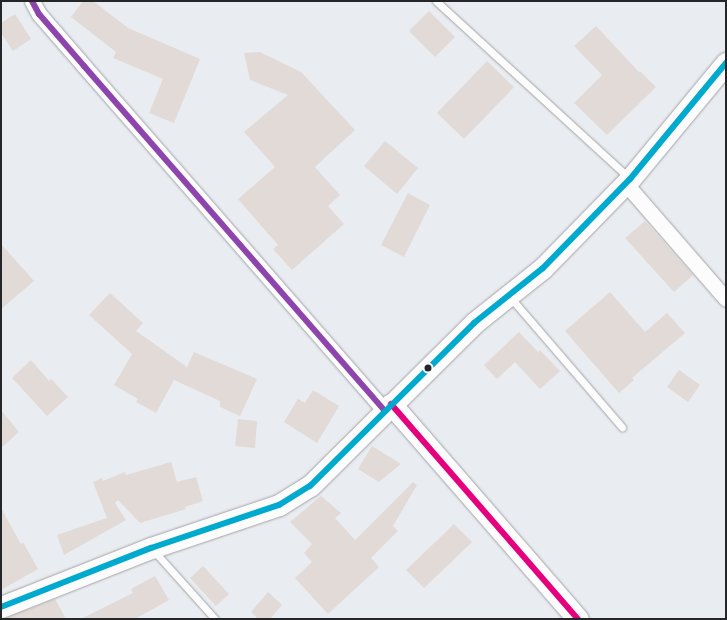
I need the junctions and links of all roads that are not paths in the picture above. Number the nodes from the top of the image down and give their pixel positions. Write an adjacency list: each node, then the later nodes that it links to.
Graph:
1 (32, 1): 7 (street)
2 (436, 1): 4 (lane)
3 (726, 63): 4 (street)
4 (628, 182): 5 (street); 6 (street)
5 (509, 296): 7 (street); 8 (lane)
6 (726, 299)
7 (388, 408): 9 (street); 12 (street)
8 (622, 427)
9 (151, 548): 10 (street); 11 (lane)
10 (1, 607)
11 (215, 619)
12 (578, 619)

